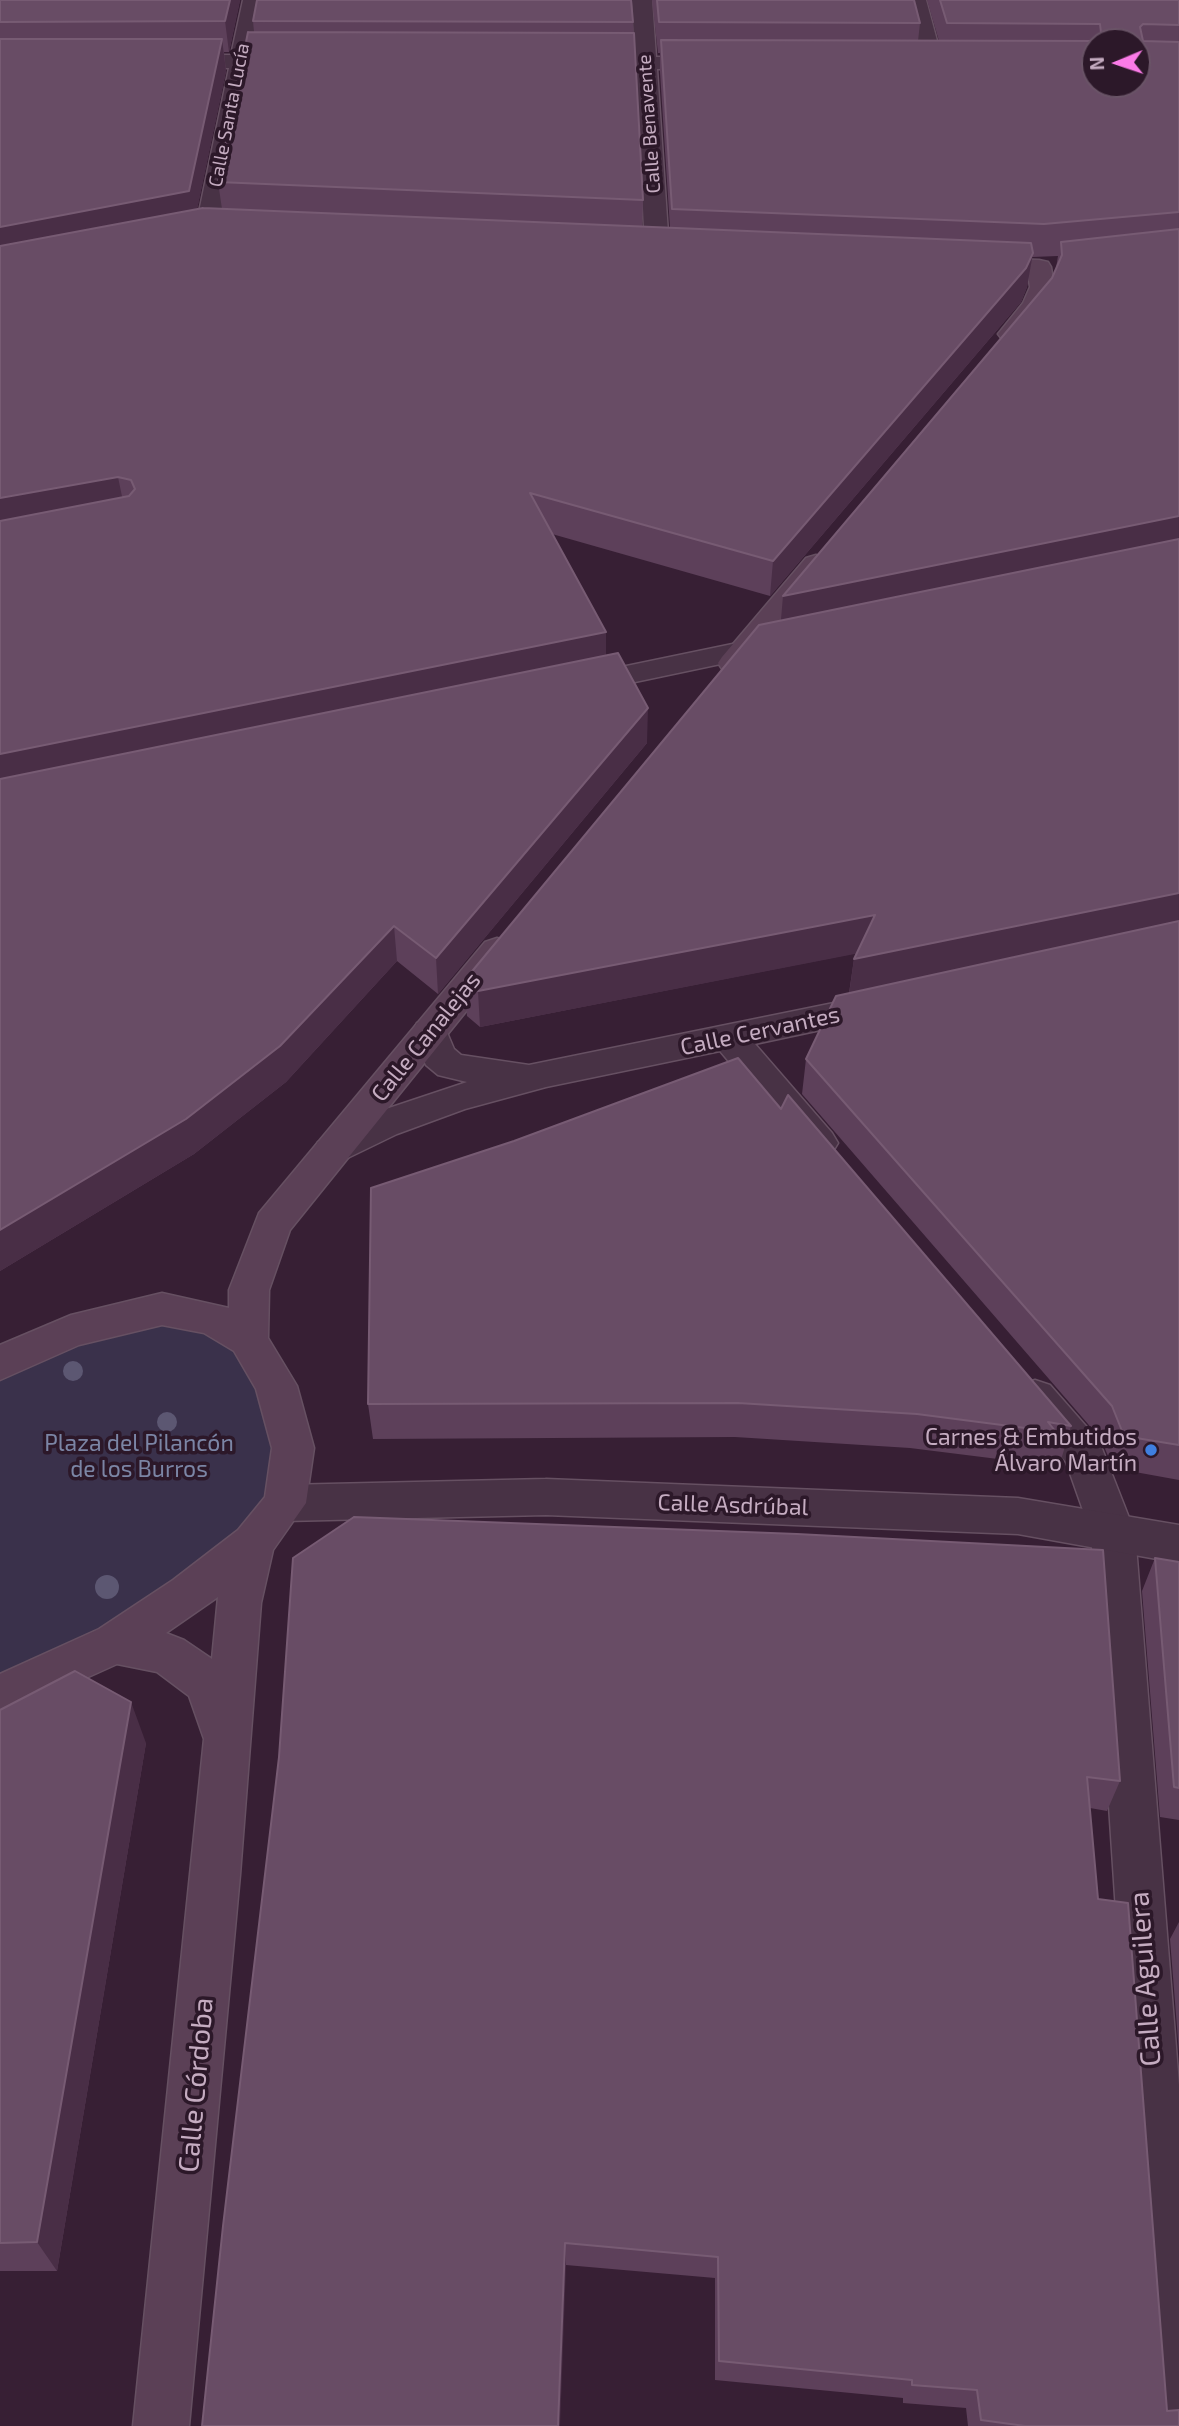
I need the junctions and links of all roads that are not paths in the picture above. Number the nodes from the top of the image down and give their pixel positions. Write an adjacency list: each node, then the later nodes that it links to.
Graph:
1 (253, 0): 5 (street, Calle Santa Lucía)
2 (642, 0): 10 (street, Calle Benavente)
3 (916, 0): 9 (street)
4 (159, 61): 5 (street)
5 (239, 62): 6 (street); 13 (street, Calle Santa Lucía)
6 (323, 62)
7 (561, 63): 10 (street)
8 (905, 63): 9 (street)
9 (932, 63): 12 (street)
10 (645, 64): 11 (street); 17 (street, Calle Benavente)
11 (727, 64)
12 (960, 64)
13 (206, 231): 14 (main road); 15 (main road)
14 (234, 232)
15 (181, 236)
16 (629, 247): 17 (main road)
17 (669, 249)
18 (956, 263): 19 (main road)
19 (990, 358)
20 (838, 537): 22 (main road)
21 (807, 637): 22 (street)
22 (743, 651): 23 (main road); 24 (street)
23 (716, 683)
24 (546, 692)
25 (513, 930): 27 (main road, Calle Canalejas)
26 (906, 1000): 28 (street, Calle Cervantes)
27 (430, 1032): 29 (street, Calle Cervantes); 30 (main road, Calle Canalejas)
28 (729, 1038): 29 (street, Calle Cervantes); 31 (street)
29 (546, 1074): 30 (street, Calle Cervantes)
30 (331, 1152): 32 (main road, Calle Canalejas)
31 (838, 1166)
32 (248, 1340): 33 (main road); 35 (main road)
33 (0, 1363)
34 (1011, 1368): 36 (street, Calle Aguilera)
35 (285, 1503): 36 (street, Calle Asdrúbal); 37 (main road)
36 (1113, 1533): 38 (street, Calle Asdrúbal); 43 (street, Calle Aguilera)
37 (253, 1543): 39 (main road); 41 (main road, Calle Córdoba)
38 (1179, 1544)
39 (115, 1643): 40 (main road); 41 (main road, Calle Córdoba)
40 (0, 1696)
41 (228, 1745): 42 (main road, Calle Córdoba)
42 (161, 2426)
43 (1178, 2426)

